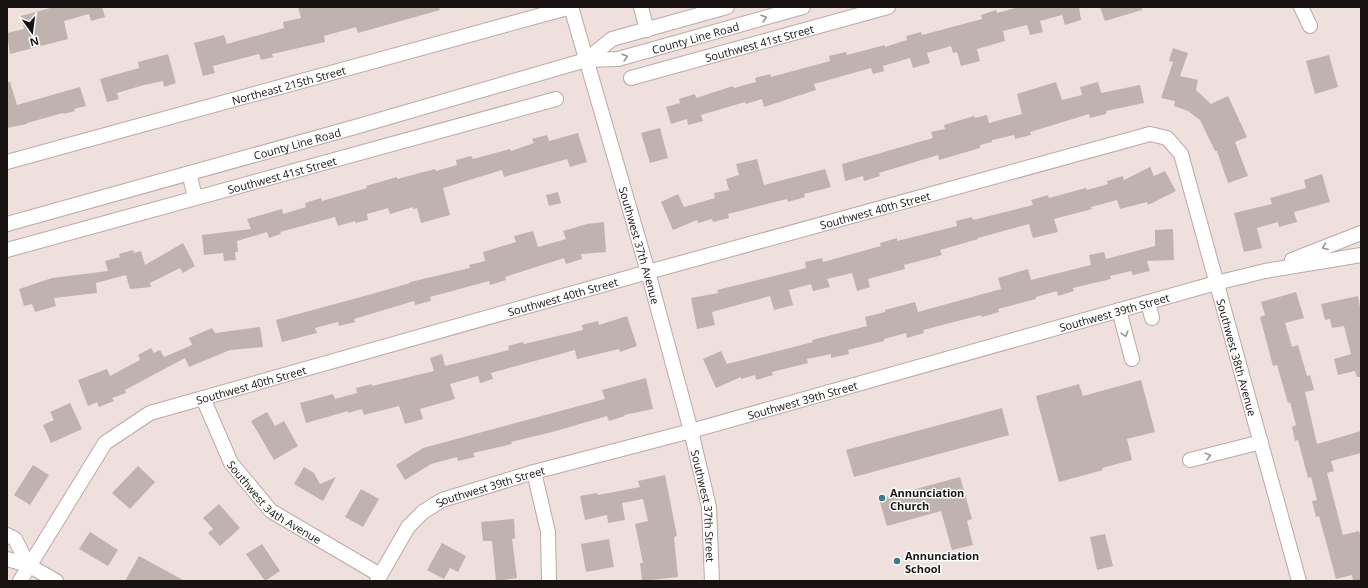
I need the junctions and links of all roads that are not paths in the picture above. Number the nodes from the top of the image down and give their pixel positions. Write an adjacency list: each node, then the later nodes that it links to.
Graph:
1 (571, 7): 9 (street, Southwest 37th Avenue); 13 (street, Northeast 215th Street)
2 (641, 7): 8 (street)
3 (727, 7): 8 (street, County Line Road)
4 (803, 7): 9 (street, County Line Road, one-way to 4)
5 (888, 7): 10 (street, Southwest 41st Street)
6 (1301, 7): 7 (street)
7 (1310, 26)
8 (647, 30): 9 (street, County Line Road)
9 (586, 60): 14 (street, County Line Road); 21 (street, Southwest 37th Avenue)
10 (631, 78)
11 (556, 99): 15 (street, Southwest 41st Street)
12 (1167, 138): 21 (street, Southwest 40th Street); 22 (street, Southwest 38th Avenue)
13 (7, 162)
14 (189, 173): 15 (street); 16 (street, County Line Road)
15 (195, 197): 18 (street, Southwest 41st Street)
16 (7, 224)
17 (1361, 233): 20 (street, Southwest 39th Street, one-way to 20)
18 (7, 250)
19 (1361, 255): 20 (street, Southwest 39th Street)
20 (1265, 271): 22 (street, Southwest 39th Street)
21 (648, 272): 27 (street, Southwest 40th Street); 28 (street, Southwest 37th Avenue)
22 (1216, 283): 23 (street, Southwest 39th Street); 29 (street, Southwest 38th Avenue)
23 (1148, 302): 24 (street, Southwest 39th Street); 25 (street)
24 (1118, 310): 26 (street, one-way to 26); 28 (street, Southwest 39th Street)
25 (1152, 318)
26 (1132, 359)
27 (203, 398): 34 (street, Southwest 40th Street); 35 (street, Southwest 34th Avenue)
28 (691, 431): 31 (street, Southwest 39th Street); 39 (street, Southwest 37th Street)
29 (1261, 442): 30 (street, one-way to 29); 40 (street, Southwest 38th Avenue)
30 (1190, 460)
31 (534, 472): 35 (street, Southwest 39th Street); 38 (street)
32 (7, 534): 34 (street)
33 (7, 559): 34 (street)
34 (28, 565): 36 (street, Southwest 40th Street); 37 (street)
35 (378, 578)
36 (20, 581)
37 (56, 581)
38 (549, 581)
39 (712, 581)
40 (1299, 581)

